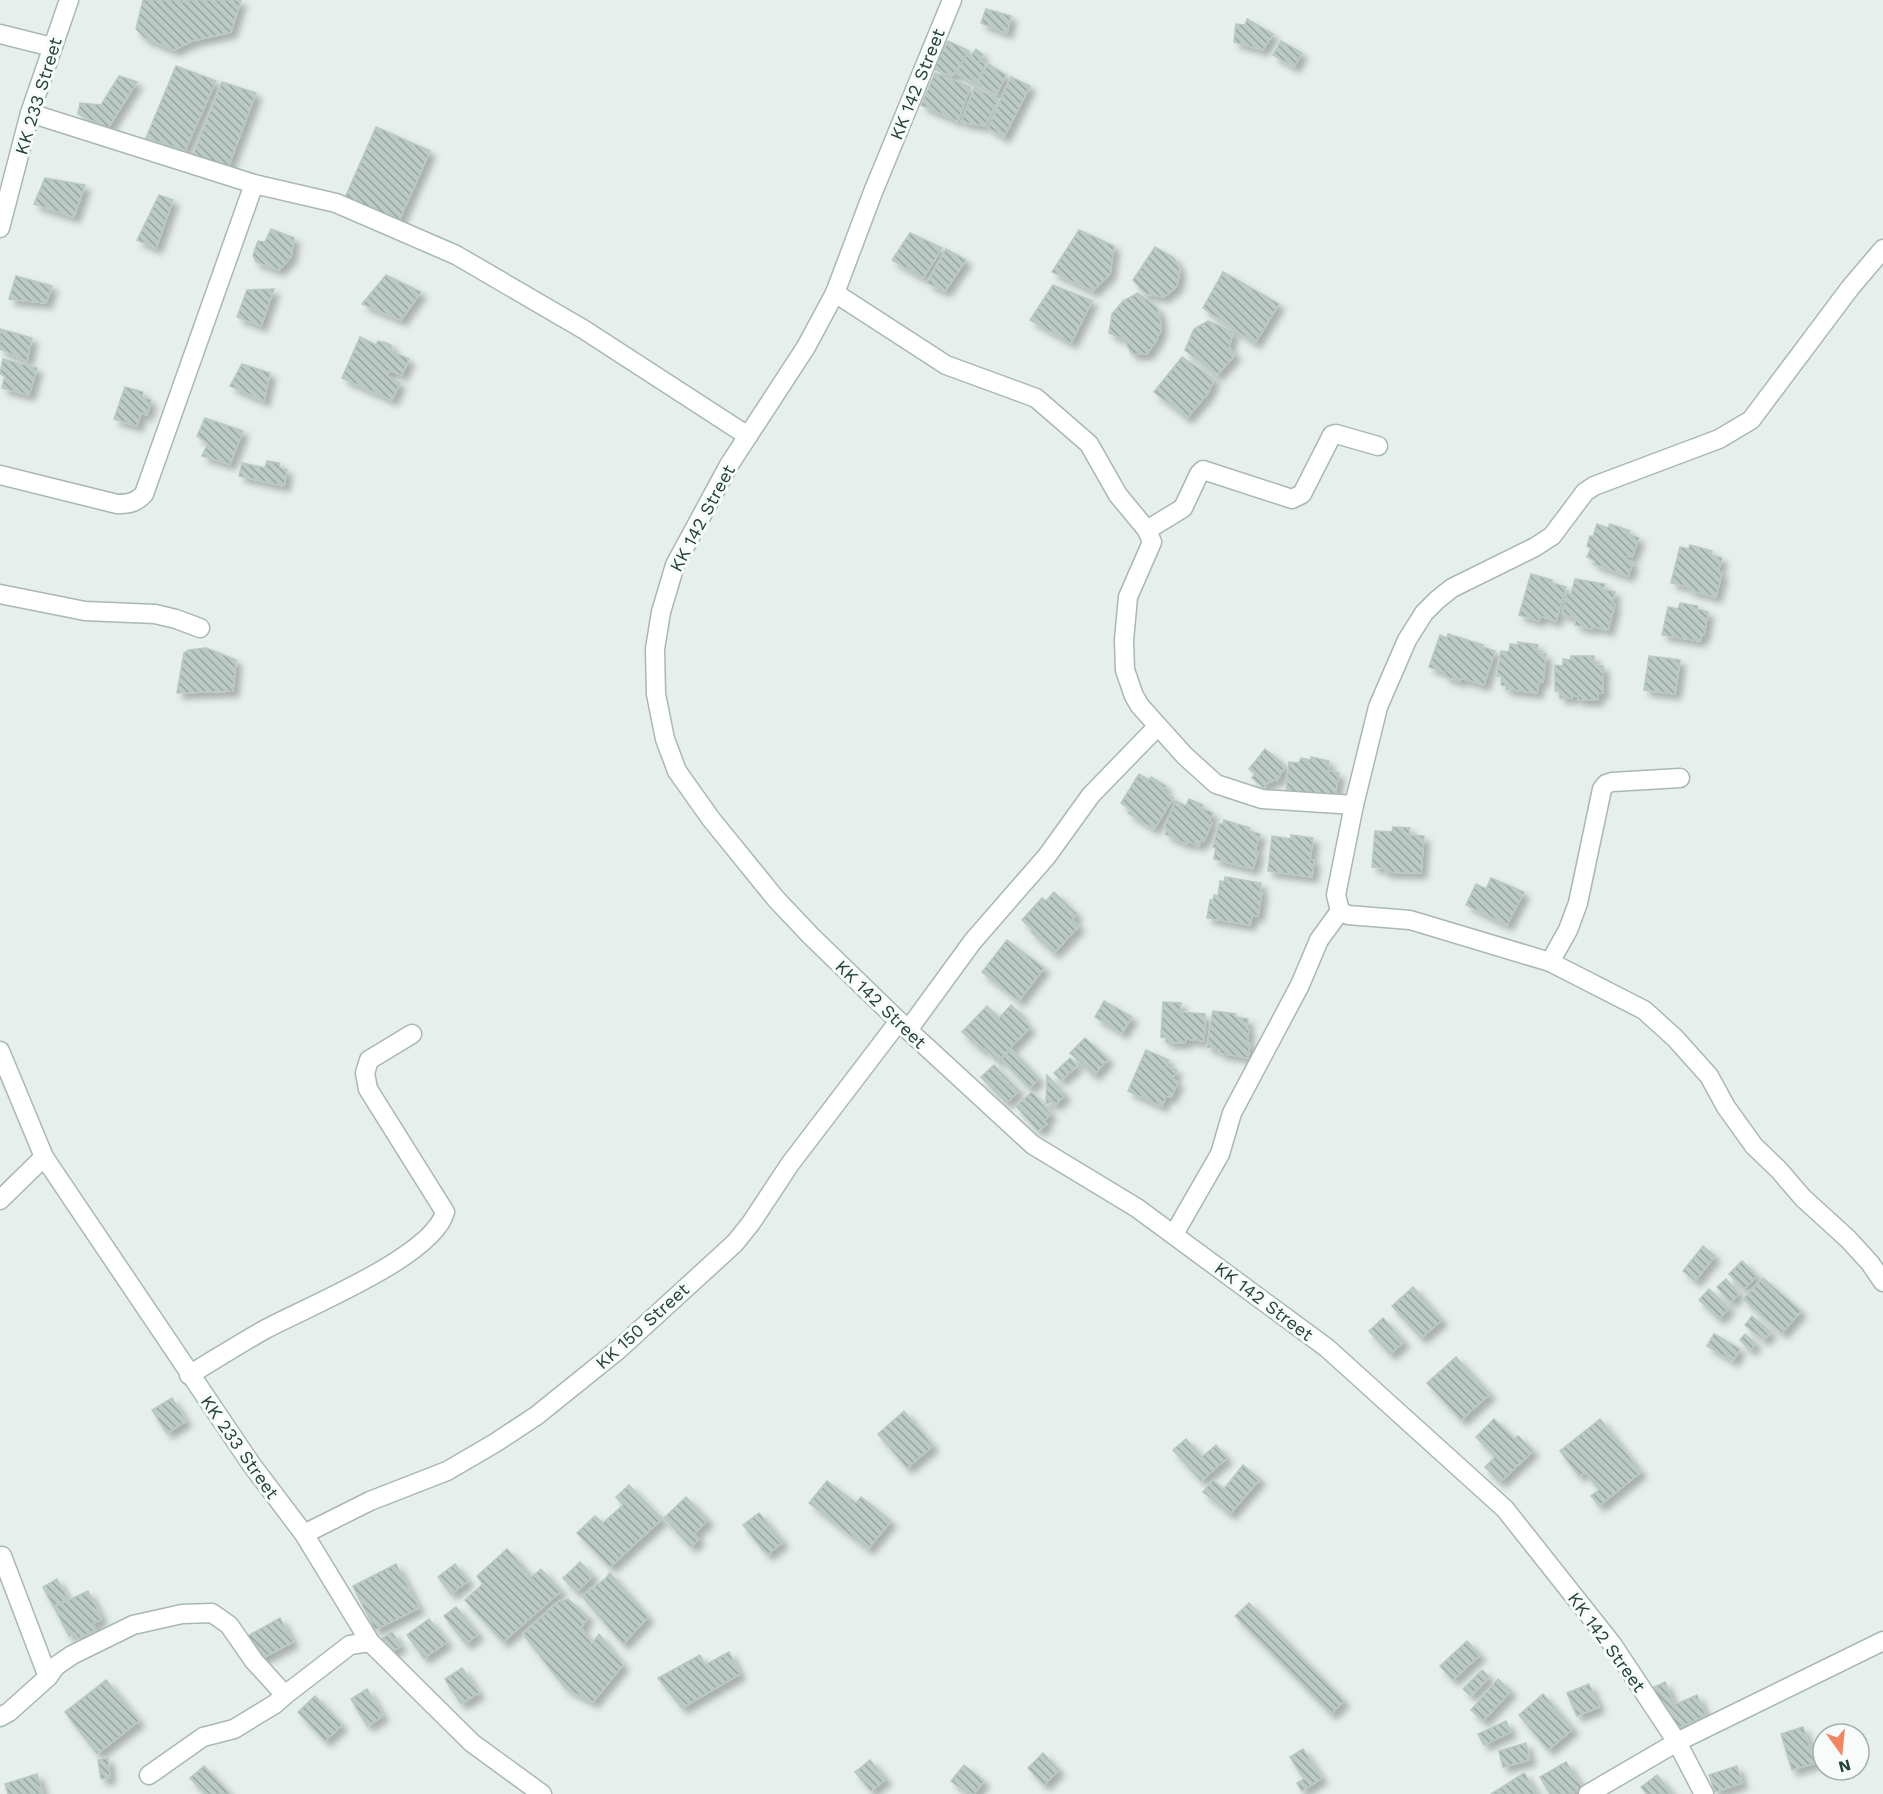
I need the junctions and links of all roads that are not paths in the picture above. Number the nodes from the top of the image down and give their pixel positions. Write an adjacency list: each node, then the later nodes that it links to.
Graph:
1 (69, 0): 4 (street, KK 233 Street)
2 (952, 0): 9 (street, KK 142 Street)
3 (0, 34): 4 (street)
4 (52, 47): 5 (street, KK 233 Street)
5 (30, 113): 6 (street); 7 (street, KK 233 Street)
6 (254, 184): 10 (street); 12 (street)
7 (0, 228)
8 (1883, 249): 18 (street)
9 (835, 293): 10 (street, KK 142 Street); 13 (street)
10 (748, 436): 21 (street, KK 142 Street)
11 (1378, 446): 13 (street)
12 (0, 475)
13 (1148, 530): 16 (street)
14 (0, 594): 15 (street)
15 (200, 628)
16 (1157, 727): 18 (street); 21 (street, KK 150 Street)
17 (1680, 778): 20 (street)
18 (1354, 805): 19 (street)
19 (1340, 911): 20 (street); 26 (street)
20 (1551, 962): 27 (street)
21 (903, 1025): 26 (street, KK 142 Street); 29 (street, KK 150 Street)
22 (412, 1034): 28 (street)
23 (0, 1051): 24 (street, KK 233 Street)
24 (44, 1157): 25 (street); 28 (street, KK 233 Street)
25 (0, 1200)
26 (1174, 1234): 36 (street, KK 142 Street)
27 (1883, 1282)
28 (189, 1375): 29 (street, KK 233 Street)
29 (303, 1534): 32 (street, KK 233 Street)
30 (2, 1556): 33 (street)
31 (1883, 1641): 36 (street)
32 (370, 1642): 34 (street); 38 (street, KK 233 Street)
33 (48, 1677): 34 (street); 35 (street)
34 (285, 1695): 37 (street)
35 (0, 1717)
36 (1677, 1742): 39 (street); 40 (street, KK 142 Street)
37 (149, 1775)
38 (542, 1794)
39 (1588, 1794)
40 (1704, 1794)

